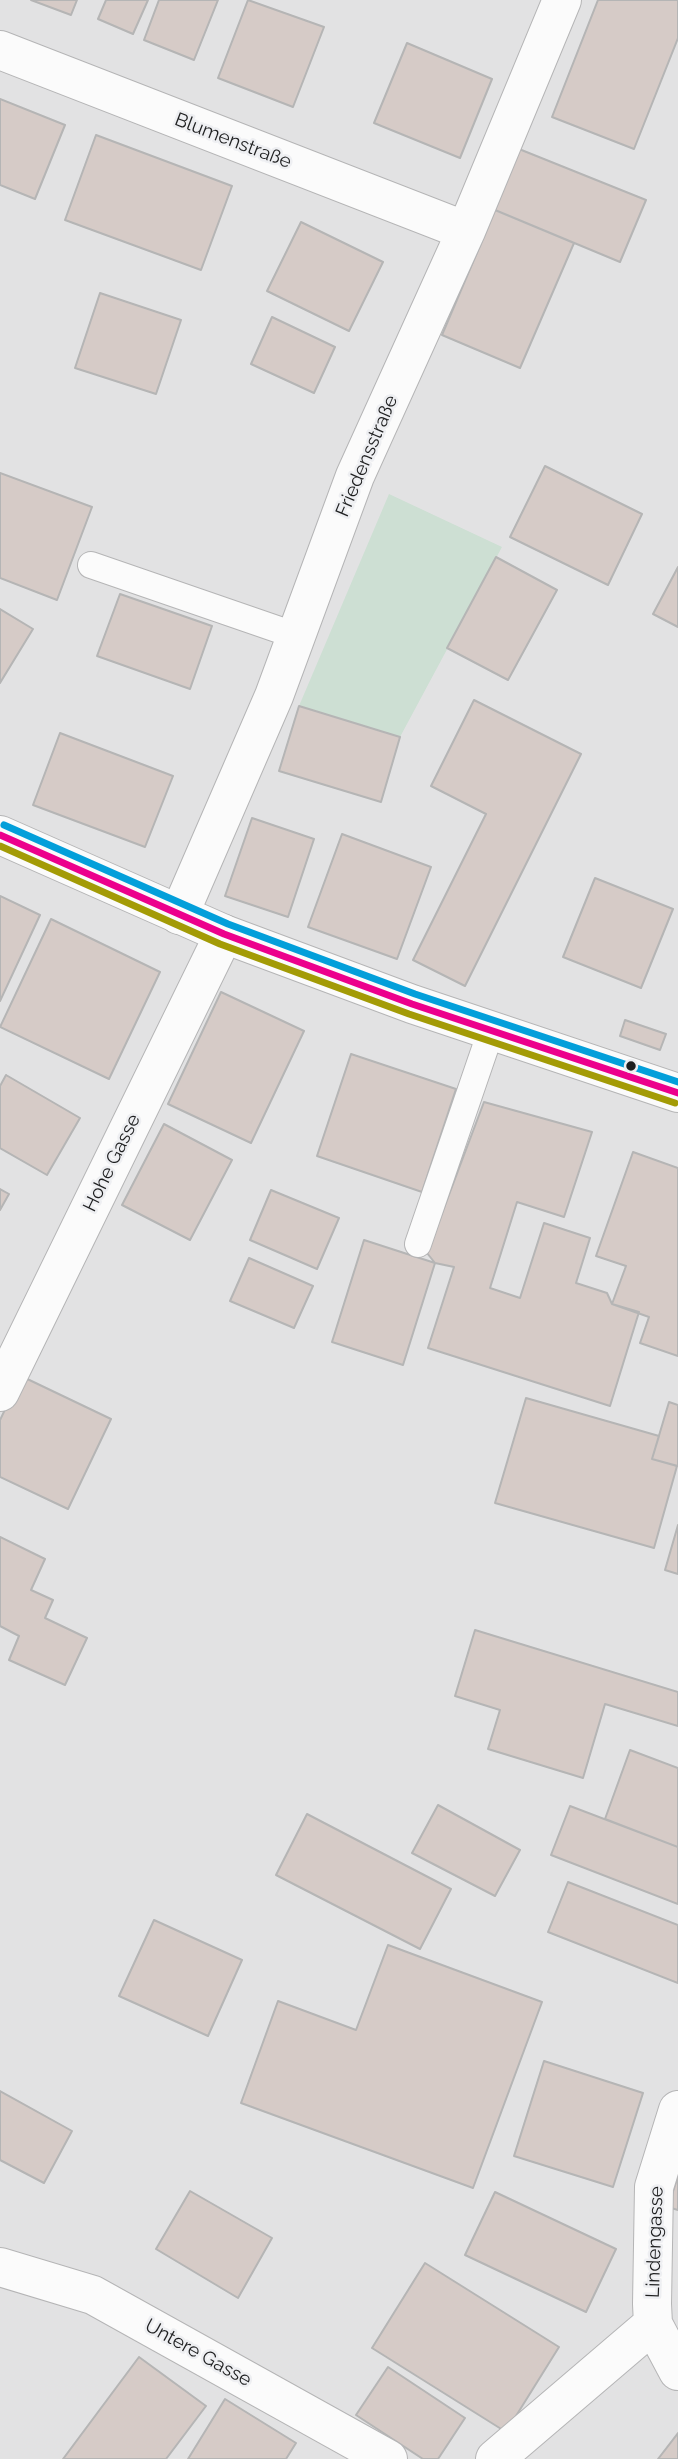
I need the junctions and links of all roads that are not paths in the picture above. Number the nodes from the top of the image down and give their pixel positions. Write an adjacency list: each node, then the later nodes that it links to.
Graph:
1 (562, 0): 3 (street, Friedensstraße)
2 (0, 50): 3 (street, Blumenstraße)
3 (466, 231): 5 (street, Friedensstraße)
4 (91, 565): 5 (lane)
5 (297, 636): 7 (street, Friedensstraße)
6 (0, 835): 7 (street)
7 (180, 915): 8 (street)
8 (223, 934): 9 (street); 12 (street, Hohe Gasse)
9 (491, 1031): 10 (street); 11 (lane)
10 (678, 1093)
11 (418, 1244)
12 (0, 1392)
13 (678, 2110): 15 (street, Lindengasse)
14 (0, 2267): 17 (street, Untere Gasse)
15 (653, 2324): 16 (street, Lindengasse); 18 (street)
16 (678, 2371)
17 (388, 2459)
18 (495, 2459)

